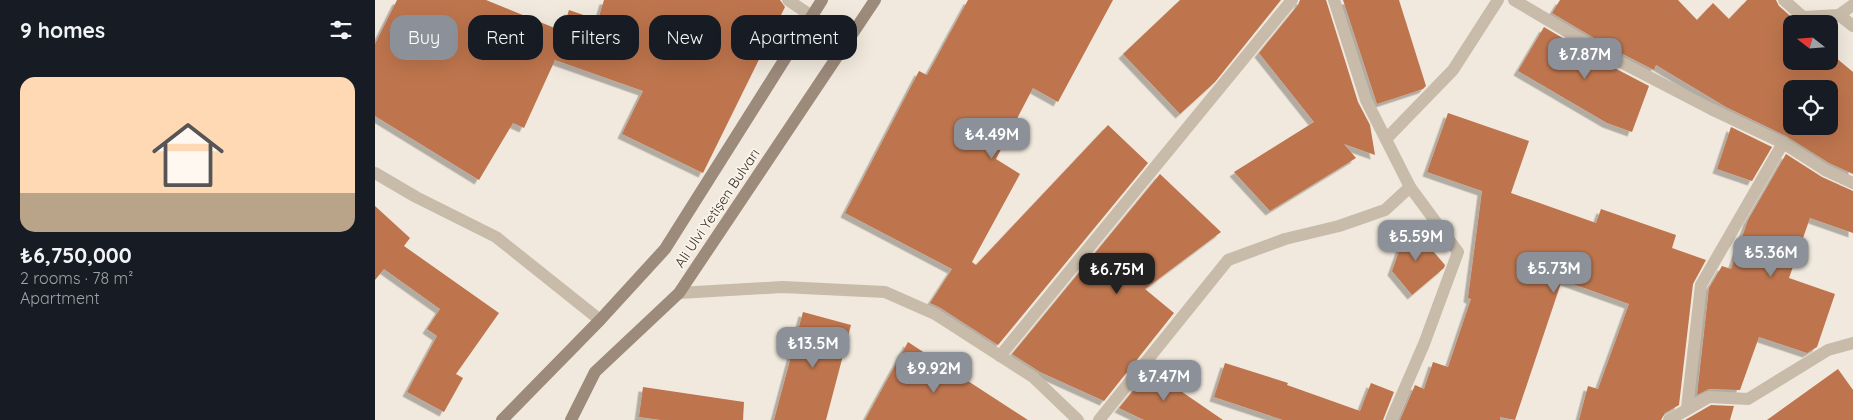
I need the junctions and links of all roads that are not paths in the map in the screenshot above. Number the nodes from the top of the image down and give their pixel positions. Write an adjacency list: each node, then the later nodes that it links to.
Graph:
1 (788, 0): 11 (street)
2 (823, 0): 12 (main road)
3 (875, 0): 20 (main road, Ali Ulvi Yetişen Bulvarı)
4 (1293, 0): 23 (street)
5 (1334, 0): 15 (street)
6 (1498, 0): 15 (street)
7 (1515, 0): 16 (street)
8 (1784, 0): 10 (street)
9 (1853, 5): 10 (street)
10 (1839, 14): 13 (street)
11 (810, 15)
12 (814, 15)
13 (1853, 26)
14 (786, 60): 21 (main road)
15 (1386, 138): 19 (street)
16 (1783, 144): 18 (street); 24 (street)
17 (375, 173): 21 (street)
18 (1853, 183)
19 (1410, 186): 28 (street); 29 (street)
20 (679, 293): 23 (street); 26 (main road, Ali Ulvi Yetişen Bulvarı)
21 (600, 320): 25 (main road)
22 (1853, 343): 24 (street)
23 (1000, 356): 27 (street)
24 (1687, 408): 30 (street)
25 (502, 420)
26 (571, 420)
27 (1078, 420)
28 (1099, 420)
29 (1391, 420)
30 (1669, 420)

